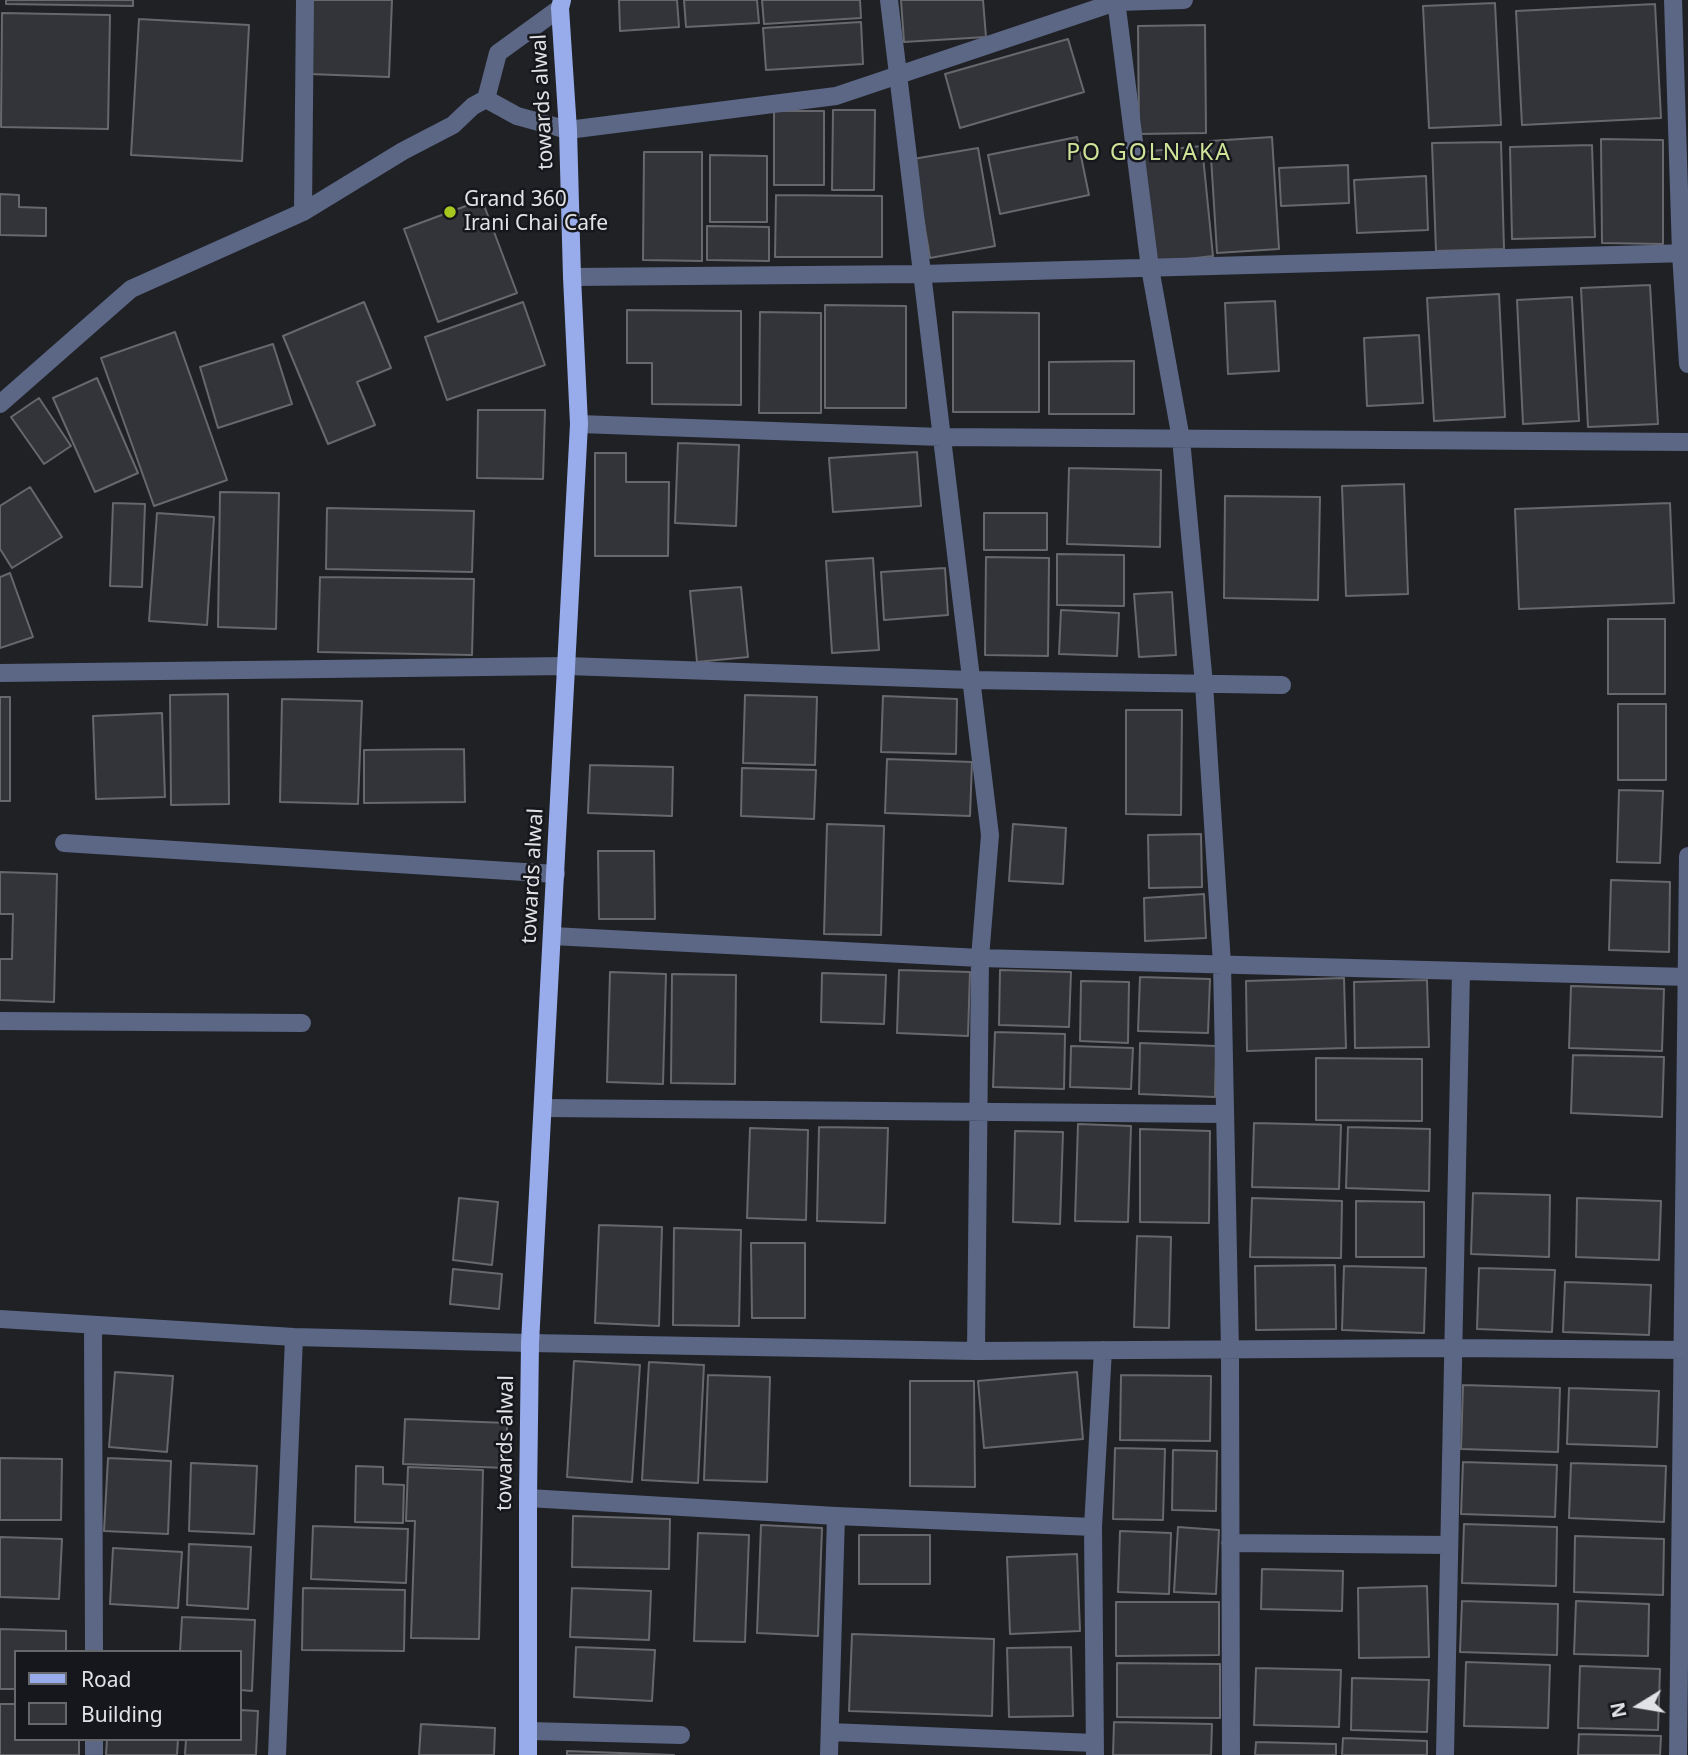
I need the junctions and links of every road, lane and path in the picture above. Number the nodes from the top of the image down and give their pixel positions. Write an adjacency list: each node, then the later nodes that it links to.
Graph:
1 (305, 0): 10 (street)
2 (889, 0): 7 (street)
3 (1184, 0): 5 (street)
4 (1672, 0): 11 (street)
5 (1116, 1): 7 (street); 12 (street)
6 (561, 4): 8 (street); 9 (main road, towards alwal)
7 (897, 76): 9 (street); 13 (street)
8 (486, 99): 9 (street); 10 (street)
9 (568, 130): 14 (main road, towards alwal)
10 (303, 212): 16 (street)
11 (1685, 253): 12 (street); 15 (street)
12 (1150, 268): 13 (street); 19 (street)
13 (921, 274): 14 (street); 18 (street)
14 (572, 277): 17 (main road, towards alwal)
15 (1688, 364)
16 (0, 404)
17 (579, 424): 18 (street); 21 (main road, towards alwal)
18 (941, 437): 19 (street); 23 (street)
19 (1181, 439): 20 (street); 24 (street)
20 (1688, 442)
21 (567, 666): 22 (street); 23 (street); 28 (main road, towards alwal)
22 (0, 673)
23 (971, 680): 24 (street); 30 (street)
24 (1204, 684): 25 (street); 31 (street)
25 (1282, 685)
26 (64, 844): 28 (street)
27 (1688, 856): 33 (street)
28 (556, 874): 29 (main road, towards alwal)
29 (552, 936): 30 (street); 36 (main road, towards alwal)
30 (980, 958): 31 (street); 37 (street)
31 (1222, 964): 32 (street); 38 (street)
32 (1461, 971): 33 (street); 44 (street)
33 (1687, 977): 39 (street)
34 (0, 1021): 35 (street)
35 (302, 1023)
36 (543, 1108): 37 (street); 43 (main road, towards alwal)
37 (978, 1112): 38 (street); 48 (street)
38 (1224, 1114): 46 (street)
39 (1686, 1165): 47 (street)
40 (0, 1319): 41 (street)
41 (93, 1325): 42 (street); 54 (street)
42 (294, 1338): 43 (street); 59 (street)
43 (530, 1343): 48 (street); 49 (main road, towards alwal)
44 (1453, 1348): 46 (street); 47 (street); 53 (street)
45 (1102, 1350): 46 (street); 48 (street); 51 (street)
46 (1230, 1350): 52 (street)
47 (1685, 1350): 64 (street)
48 (976, 1351)
49 (528, 1498): 50 (street); 55 (main road, towards alwal)
50 (836, 1516): 51 (street); 56 (street)
51 (1093, 1527): 58 (street)
52 (1230, 1543): 53 (street); 62 (street)
53 (1449, 1545): 63 (street)
54 (94, 1650)
55 (529, 1731): 57 (street); 60 (main road, towards alwal)
56 (830, 1732): 58 (street); 61 (street)
57 (681, 1735)
58 (1094, 1749)
59 (277, 1755)
60 (528, 1755)
61 (830, 1755)
62 (1231, 1755)
63 (1445, 1755)
64 (1678, 1755)

